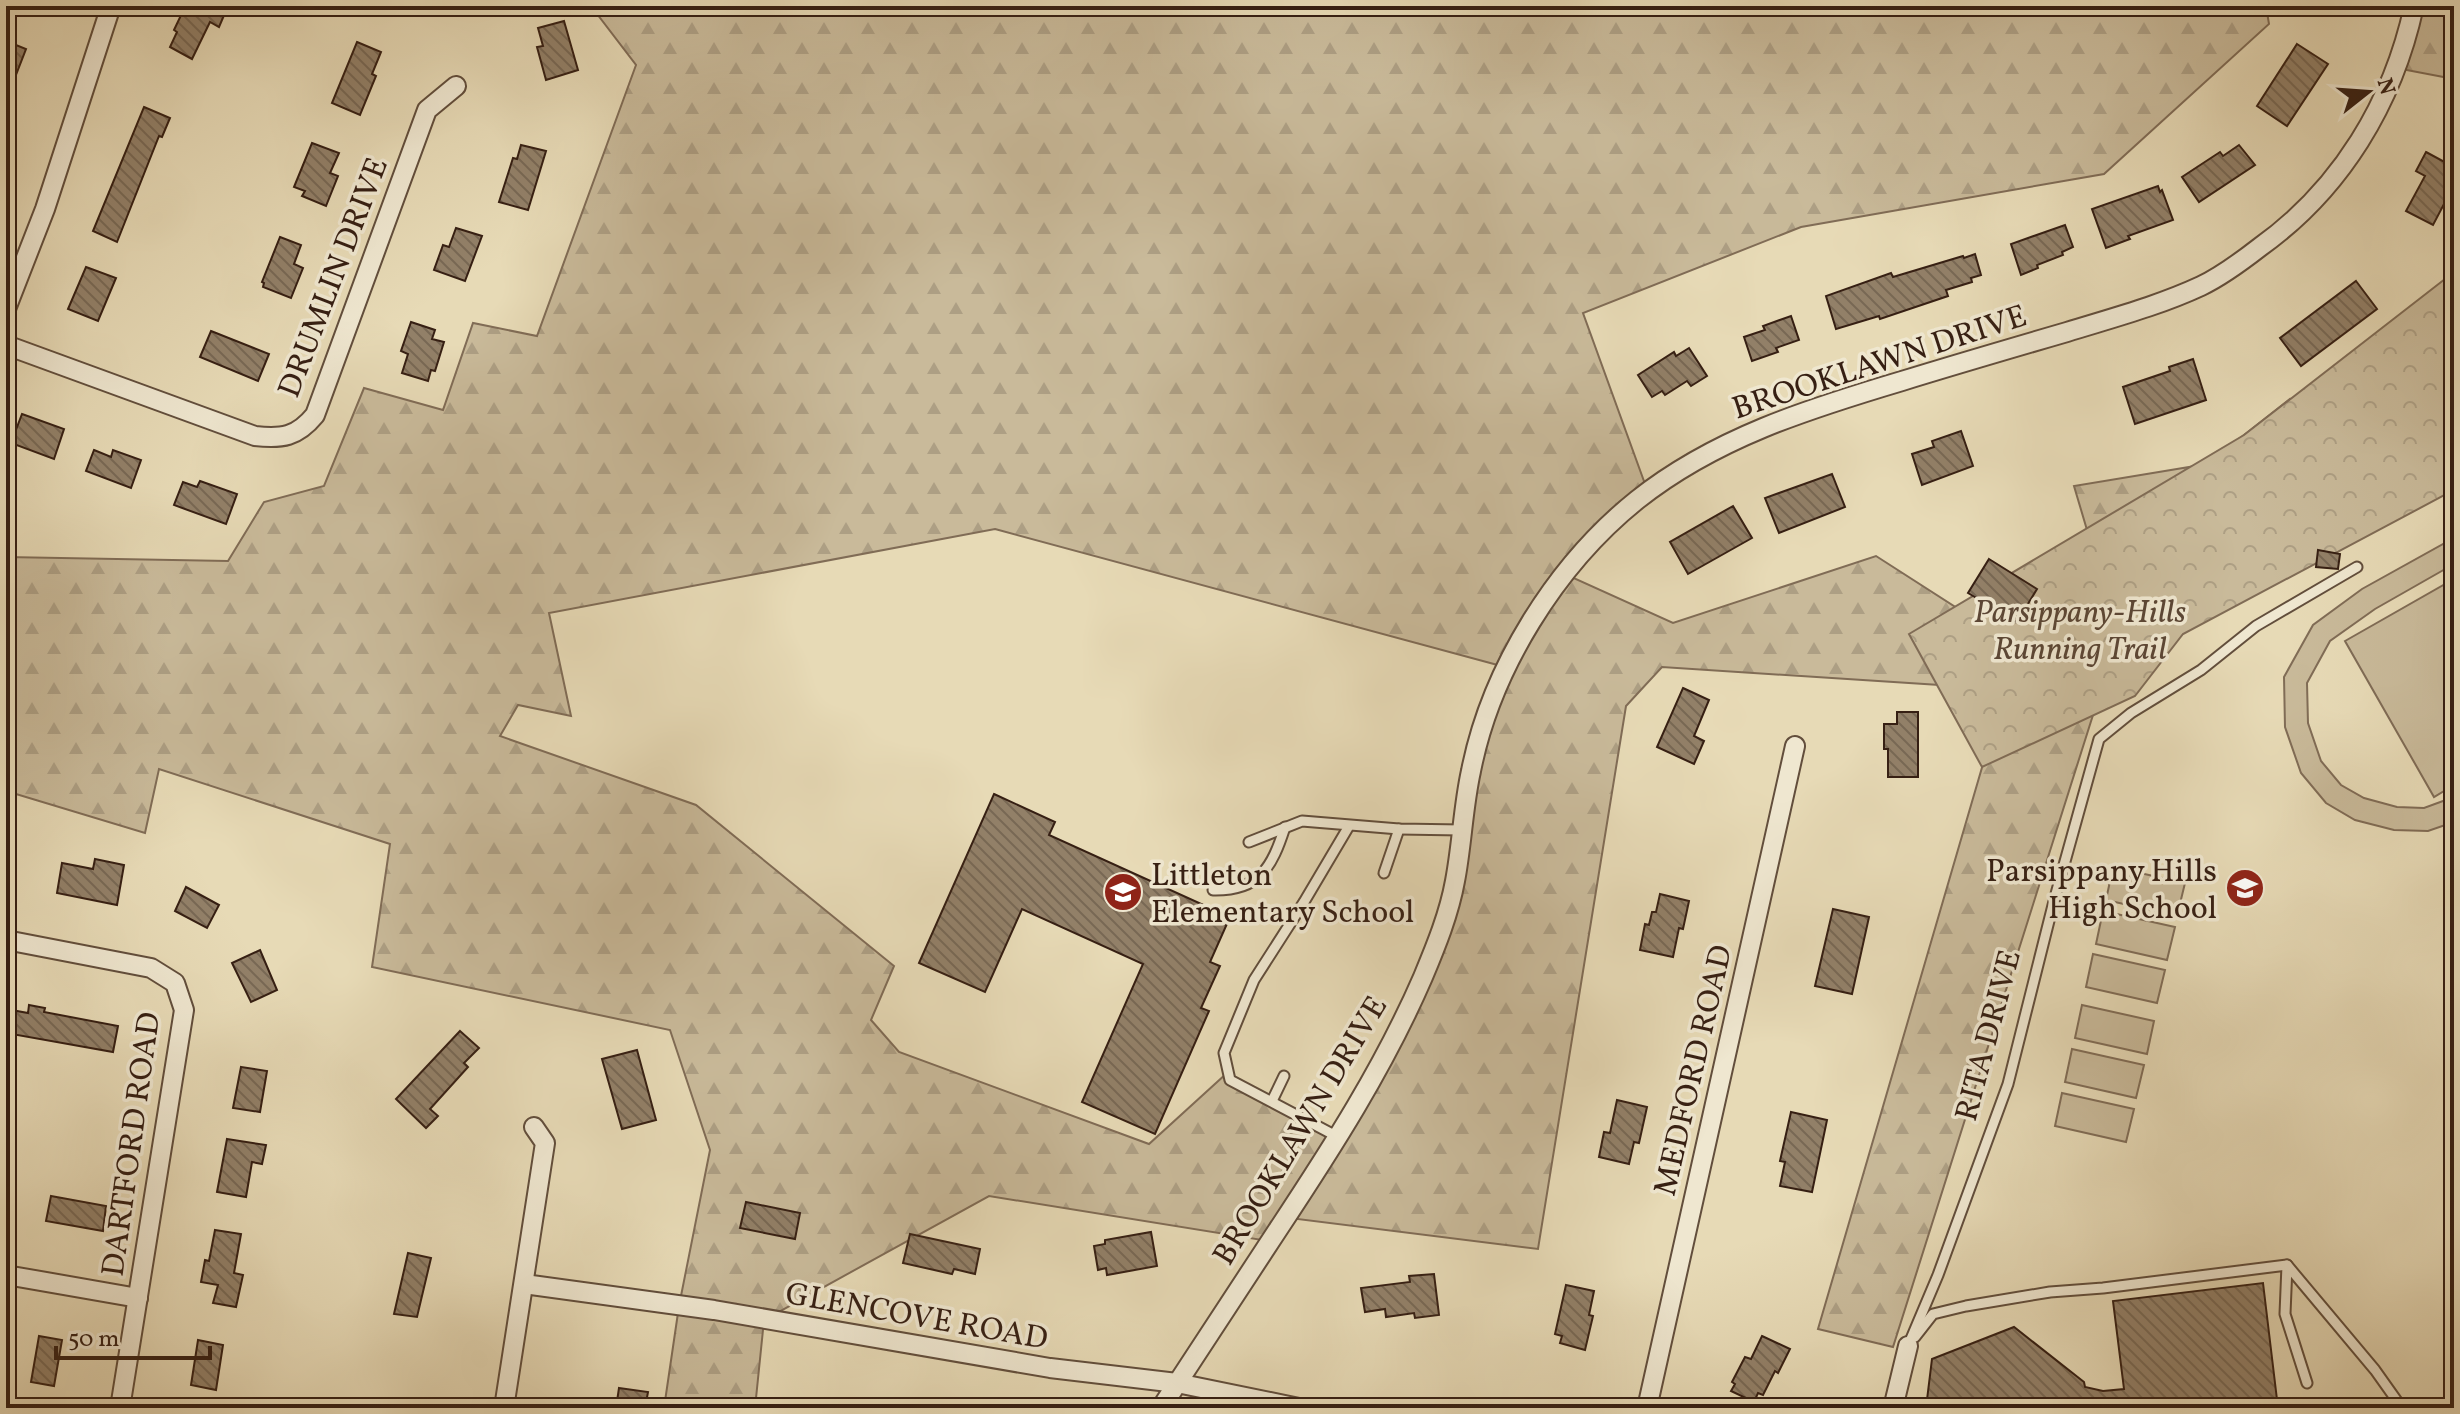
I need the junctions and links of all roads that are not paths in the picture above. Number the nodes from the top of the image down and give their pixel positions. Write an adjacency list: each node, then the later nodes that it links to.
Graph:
1 (111, 6): 4 (street)
2 (2414, 6): 11 (street, BROOKLAWN DRIVE)
3 (456, 86): 5 (street, DRUMLIN DRIVE)
4 (6, 309)
5 (6, 345)
6 (2357, 567): 24 (lane, RITA DRIVE)
7 (1795, 746): 31 (street, MEDFORD ROAD)
8 (1349, 826): 9 (lane); 10 (lane); 17 (lane)
9 (1285, 827): 12 (lane); 14 (lane)
10 (1399, 829): 11 (lane); 13 (lane)
11 (1462, 830): 19 (street, BROOKLAWN DRIVE)
12 (1249, 842)
13 (1384, 873)
14 (1213, 890)
15 (6, 940): 23 (street, DARTFORD ROAD)
16 (1284, 1076): 17 (lane)
17 (1272, 1101): 19 (lane)
18 (534, 1127): 22 (street)
19 (1338, 1137): 25 (street, BROOKLAWN DRIVE)
20 (2287, 1265): 24 (lane); 26 (lane); 33 (lane)
21 (6, 1275): 23 (street)
22 (524, 1284): 25 (street, GLENCOVE ROAD); 28 (street)
23 (138, 1298): 27 (street, DARTFORD ROAD)
24 (1908, 1346): 32 (street, RITA DRIVE)
25 (1177, 1383): 29 (street, BROOKLAWN DRIVE); 30 (street, GLENCOVE ROAD)
26 (2307, 1383)
27 (120, 1408)
28 (504, 1408)
29 (1161, 1408)
30 (1299, 1408)
31 (1647, 1408)
32 (1893, 1408)
33 (2402, 1408)

